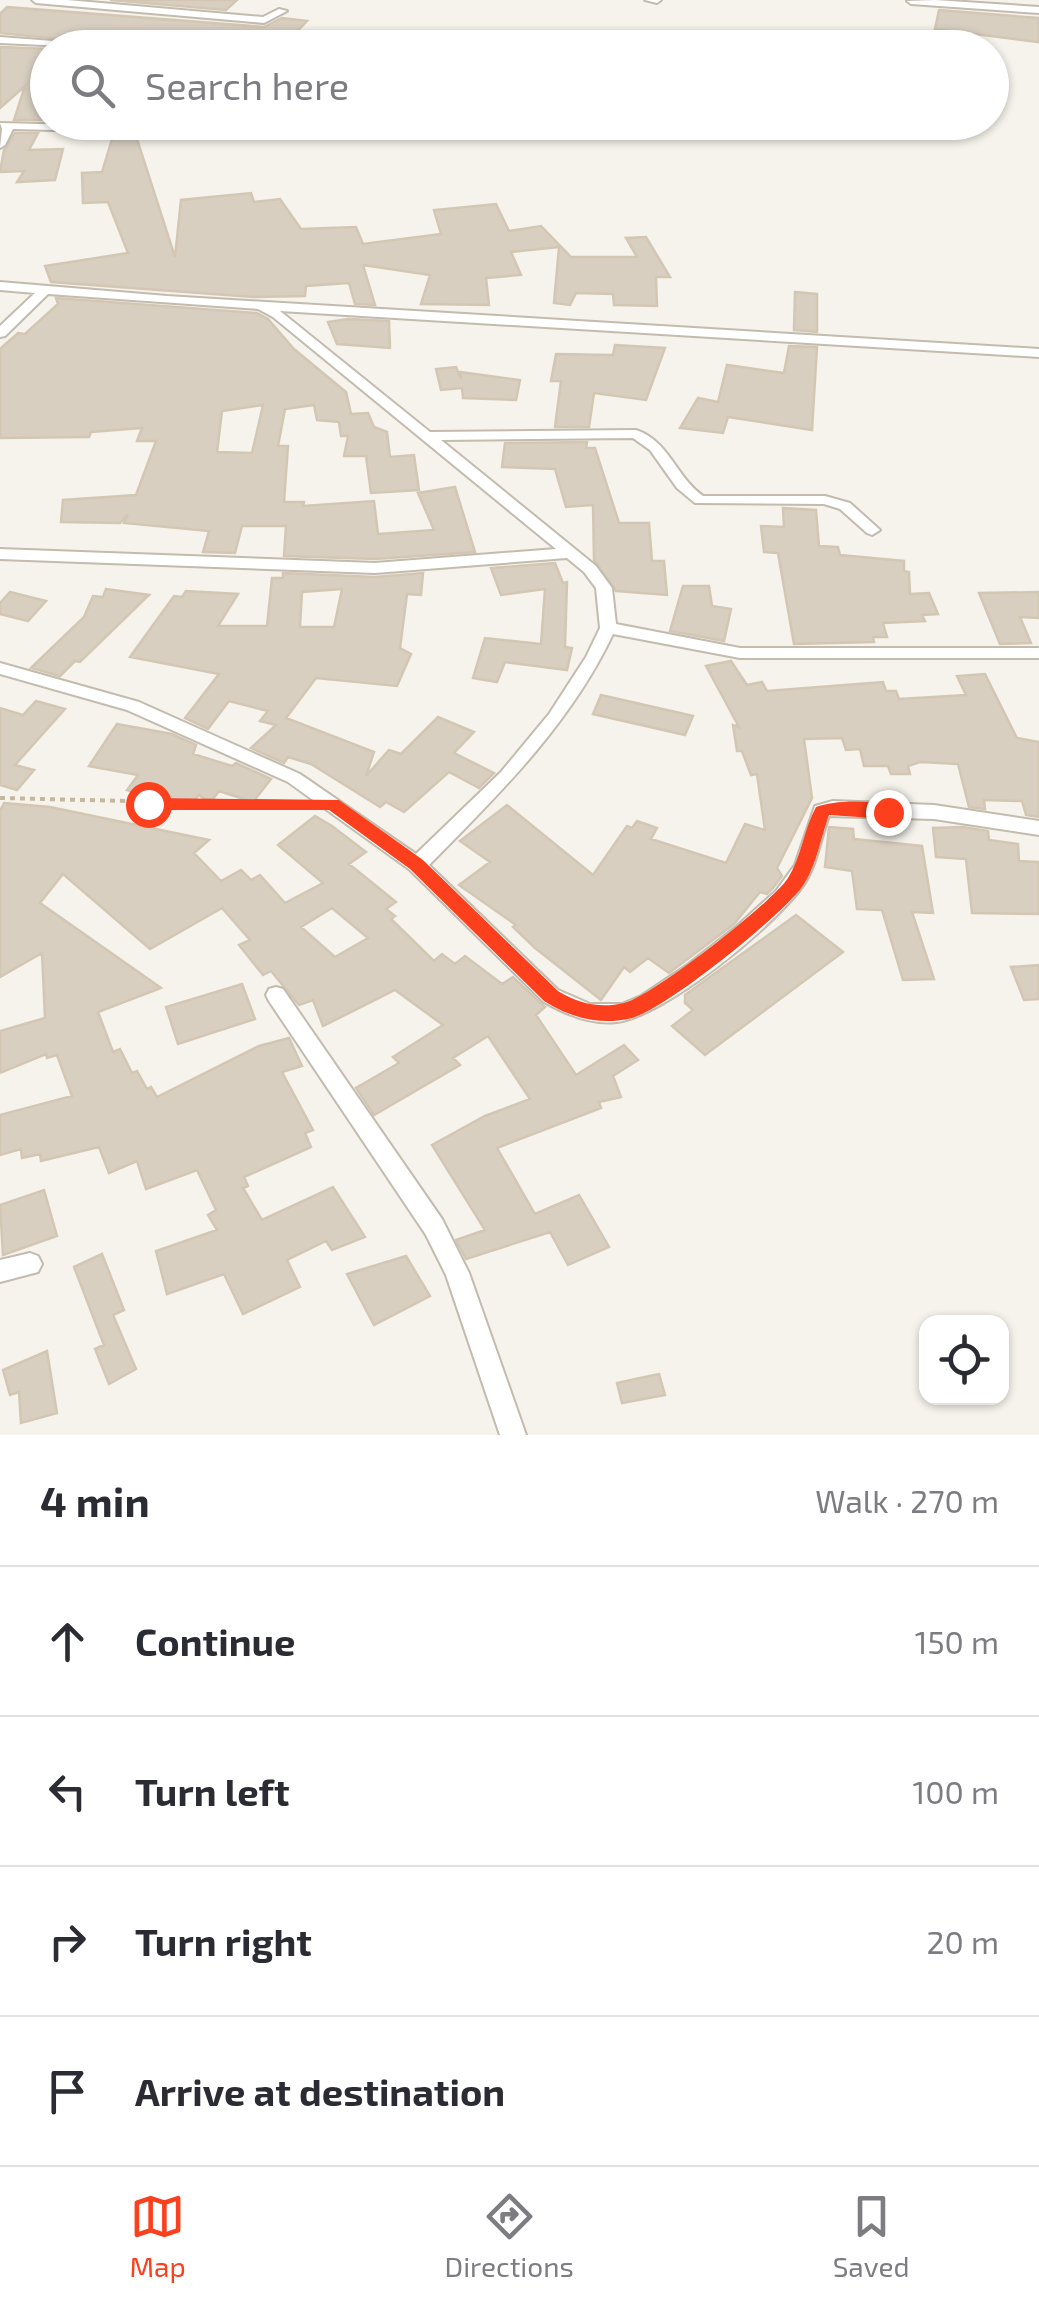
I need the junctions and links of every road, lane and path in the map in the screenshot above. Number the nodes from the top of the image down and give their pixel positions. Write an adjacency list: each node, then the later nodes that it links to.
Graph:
1 (36, 0): 6 (street)
2 (649, 0): 3 (street)
3 (657, 0)
4 (911, 1): 5 (street)
5 (1039, 10)
6 (282, 12)
7 (0, 40): 8 (street)
8 (30, 43)
9 (5, 126): 10 (street); 11 (street)
10 (30, 127)
11 (0, 145)
12 (0, 286): 13 (street)
13 (46, 289): 14 (street); 15 (street)
14 (254, 305): 16 (street); 17 (street)
15 (0, 332)
16 (1039, 353)
17 (425, 436): 18 (street); 19 (street)
18 (872, 530)
19 (566, 553): 20 (street); 21 (street)
20 (0, 554)
21 (608, 628): 22 (street); 27 (street)
22 (1039, 653)
23 (0, 668): 25 (street)
24 (0, 798): 25 (path)
25 (333, 804): 27 (street)
26 (1039, 828): 27 (street)
27 (416, 865)
28 (276, 995): 31 (street)
29 (30, 1264): 30 (street)
30 (0, 1272)
31 (513, 1435)

